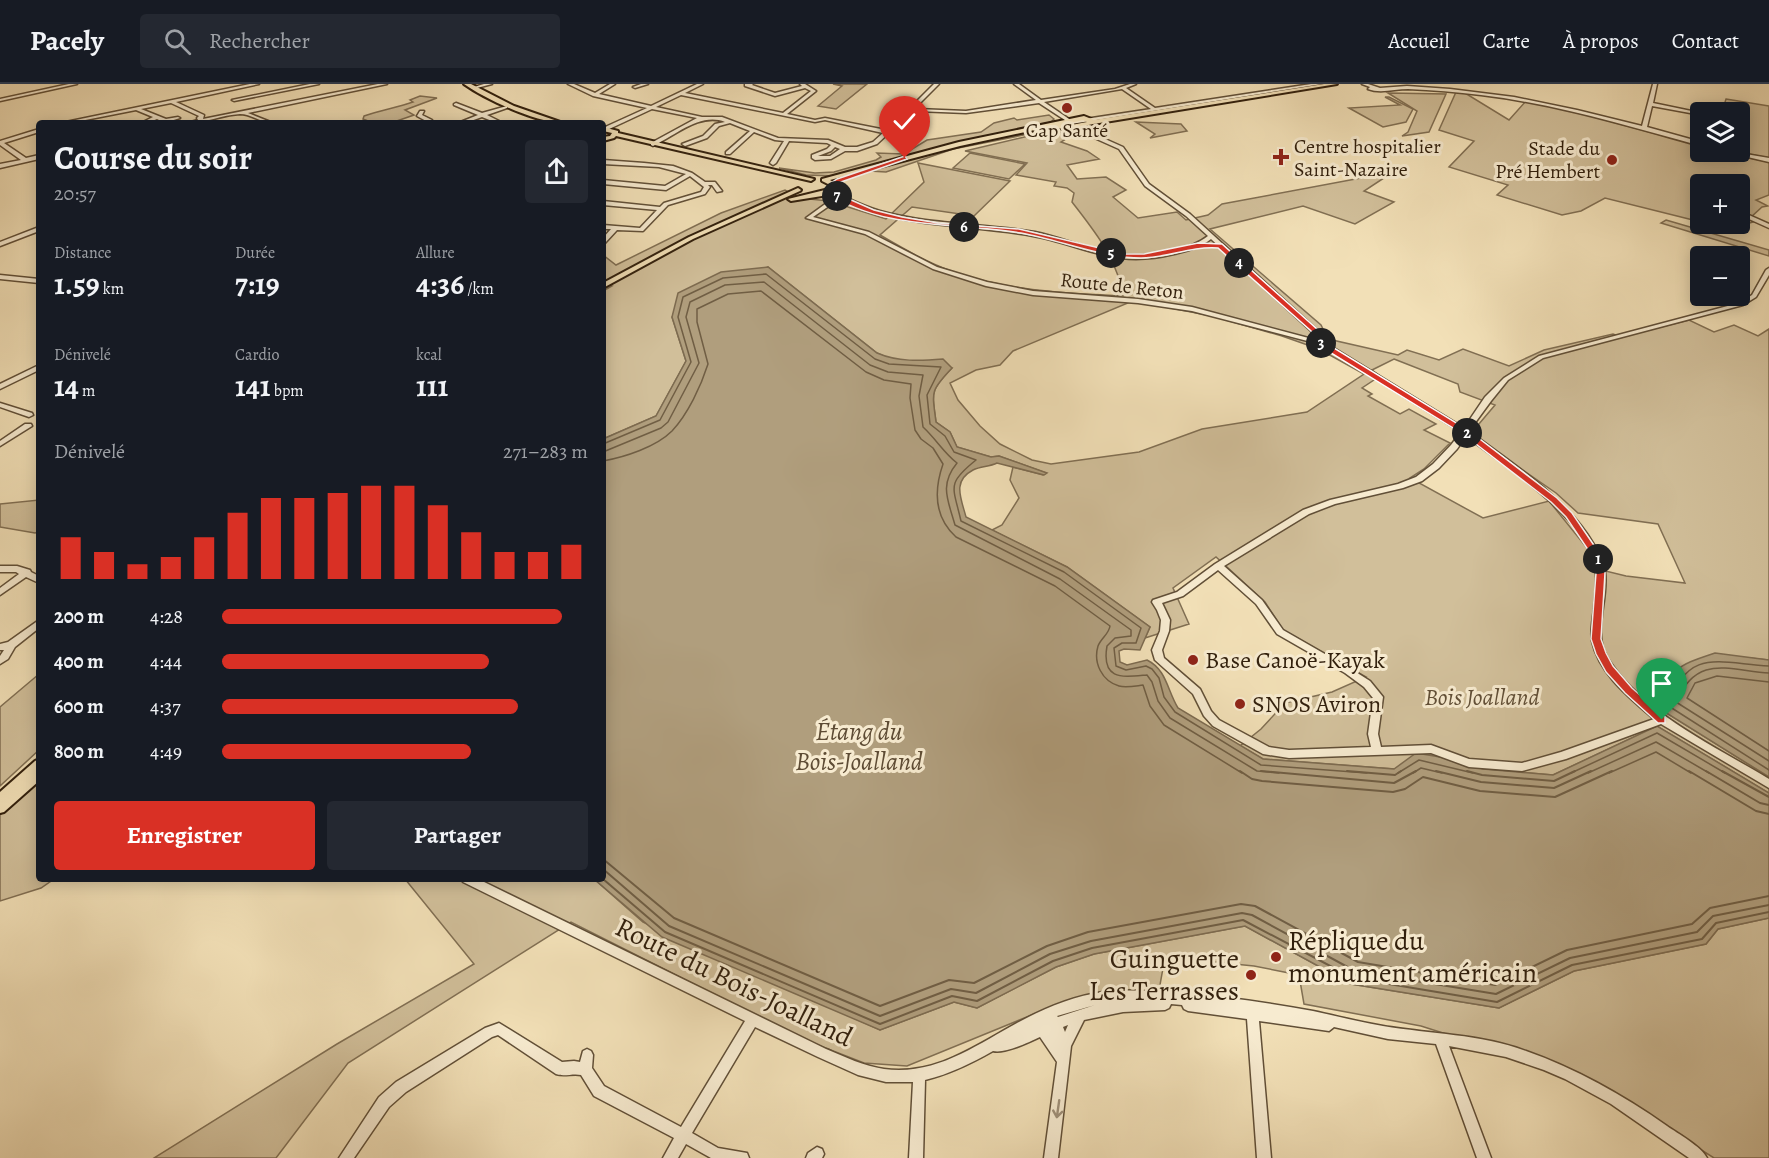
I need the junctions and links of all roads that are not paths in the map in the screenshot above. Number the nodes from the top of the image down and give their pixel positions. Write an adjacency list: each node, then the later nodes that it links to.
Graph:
1 (75, 84): 31 (street)
2 (257, 84): 28 (street)
3 (318, 84): 32 (street)
4 (385, 84): 43 (street)
5 (462, 84): 38 (main road)
6 (490, 84): 24 (street)
7 (570, 84): 30 (street)
8 (613, 84): 30 (street)
9 (646, 84): 25 (street)
10 (687, 84): 26 (street)
11 (701, 84): 26 (street)
12 (706, 84): 29 (street)
13 (751, 84): 23 (street)
14 (937, 84): 42 (street)
15 (1014, 84): 34 (street)
16 (1021, 84): 34 (street)
17 (1134, 84): 27 (street)
18 (1308, 84): 41 (main road)
19 (1320, 84): 61 (street)
20 (1334, 84): 61 (main road)
21 (1364, 84): 66 (street)
22 (1655, 84): 37 (street)
23 (804, 85): 46 (street)
24 (470, 86): 60 (main road)
25 (635, 87)
26 (694, 87): 39 (street)
27 (1123, 88): 34 (street); 41 (street)
28 (227, 91): 32 (street); 33 (street)
29 (682, 94): 36 (street); 39 (street)
30 (595, 95): 39 (street)
31 (0, 100)
32 (234, 100): 43 (street)
33 (171, 101): 40 (street); 54 (street)
34 (1039, 101): 42 (street); 63 (street); 63 (street)
35 (456, 104): 47 (street)
36 (733, 104): 46 (street); 50 (street)
37 (1651, 104): 45 (street); 66 (street)
38 (505, 107): 47 (street); 59 (main road)
39 (653, 107): 49 (street); 65 (street); 70 (street)
40 (136, 108): 51 (street); 52 (street)
41 (1153, 108): 61 (main road)
42 (915, 110): 71 (street)
43 (242, 112): 54 (street); 55 (street)
44 (422, 112): 56 (street)
45 (1690, 112)
46 (783, 115): 71 (street)
47 (481, 116): 57 (street); 58 (street)
48 (178, 118): 53 (street)
49 (702, 118): 50 (street); 77 (street)
50 (720, 118): 62 (street)
51 (78, 120)
52 (157, 120)
53 (170, 120)
54 (201, 120)
55 (263, 120)
56 (428, 120)
57 (469, 120)
58 (492, 120)
59 (544, 120)
60 (550, 120)
61 (1090, 120): 63 (main road); 64 (main road)
62 (729, 122): 69 (street); 78 (street)
63 (1063, 122): 64 (main road); 89 (main road)
64 (1074, 127): 109 (street)
65 (606, 128)
66 (1644, 128): 75 (street)
67 (606, 130): 70 (main road)
68 (36, 131): 76 (street)
69 (752, 131): 74 (street); 81 (street)
70 (616, 132): 72 (main road); 77 (main road)
71 (888, 132): 80 (street)
72 (606, 138)
73 (606, 139): 96 (main road)
74 (787, 140): 79 (street); 87 (street)
75 (1689, 141)
76 (0, 143): 84 (street)
77 (652, 144): 91 (main road)
78 (685, 144)
79 (835, 144): 80 (street); 80 (street)
80 (844, 149)
81 (728, 153)
82 (1750, 156): 85 (street)
83 (36, 158): 84 (street)
84 (26, 160): 88 (street)
85 (1769, 160)
86 (606, 162): 90 (street)
87 (773, 163)
88 (0, 166)
89 (863, 171): 92 (main road); 95 (main road)
90 (690, 174): 93 (street); 94 (street)
91 (811, 179): 92 (main road); 96 (main road)
92 (824, 180): 95 (main road)
93 (606, 182)
94 (705, 184): 97 (street); 102 (street)
95 (833, 184): 98 (main road)
96 (798, 187): 99 (main road); 103 (main road)
97 (719, 191)
98 (829, 192): 99 (main road); 100 (street)
99 (809, 194): 103 (main road)
100 (839, 197): 112 (street); 118 (street, Route de Reton)
101 (606, 203): 102 (street)
102 (660, 209): 107 (street)
103 (739, 216): 117 (main road)
104 (1750, 217): 105 (street)
105 (1769, 226)
106 (606, 227): 107 (street)
107 (615, 228): 110 (street)
108 (36, 230): 111 (street)
109 (1210, 237): 112 (street); 113 (street)
110 (606, 238)
111 (0, 244)
112 (1198, 245): 113 (street)
113 (1220, 246): 118 (street)
114 (1769, 270): 124 (street)
115 (0, 277): 116 (street)
116 (36, 281)
117 (606, 284)
118 (1321, 344): 124 (street, Route de Reton)
119 (36, 369): 120 (street)
120 (0, 387)
121 (0, 405): 123 (street)
122 (36, 412): 123 (street)
123 (29, 415): 125 (street)
124 (1465, 432): 126 (street); 135 (street, Route de Reton)
125 (0, 444)
126 (1218, 566): 136 (street); 136 (street)
127 (0, 569): 128 (street)
128 (27, 572): 129 (street); 130 (street)
129 (36, 578)
130 (0, 592)
131 (36, 625): 132 (street)
132 (11, 645): 133 (street); 134 (street)
133 (0, 647)
134 (0, 661)
135 (1662, 720): 136 (street); 139 (street, Route de Reton)
136 (1377, 750)
137 (36, 767): 140 (main road)
138 (36, 777): 141 (main road)
139 (1769, 784)
140 (0, 799)
141 (0, 808)
142 (473, 882): 145 (street, Route du Bois-Joalland)
143 (1079, 1010): 144 (street); 146 (street); 150 (street)
144 (1253, 1011): 148 (street); 148 (street); 162 (street)
145 (753, 1019): 155 (street, Route du Bois-Joalland); 156 (street)
146 (1052, 1020): 147 (street); 150 (street); 151 (street, Route du Bois-Joalland)
147 (1043, 1030): 151 (street, Route du Bois-Joalland); 153 (street)
148 (1388, 1033): 149 (street)
149 (1441, 1040): 163 (street); 164 (street)
150 (1065, 1045): 153 (street)
151 (989, 1048): 155 (street, Route du Bois-Joalland)
152 (588, 1055): 154 (street)
153 (1063, 1060): 161 (street, one-way to 161)
154 (585, 1069): 156 (street); 157 (street)
155 (916, 1075): 160 (street)
156 (683, 1137): 158 (street); 159 (street)
157 (346, 1158)
158 (670, 1158)
159 (742, 1158)
160 (916, 1158)
161 (1051, 1158)
162 (1264, 1158)
163 (1484, 1158)
164 (1700, 1158)

